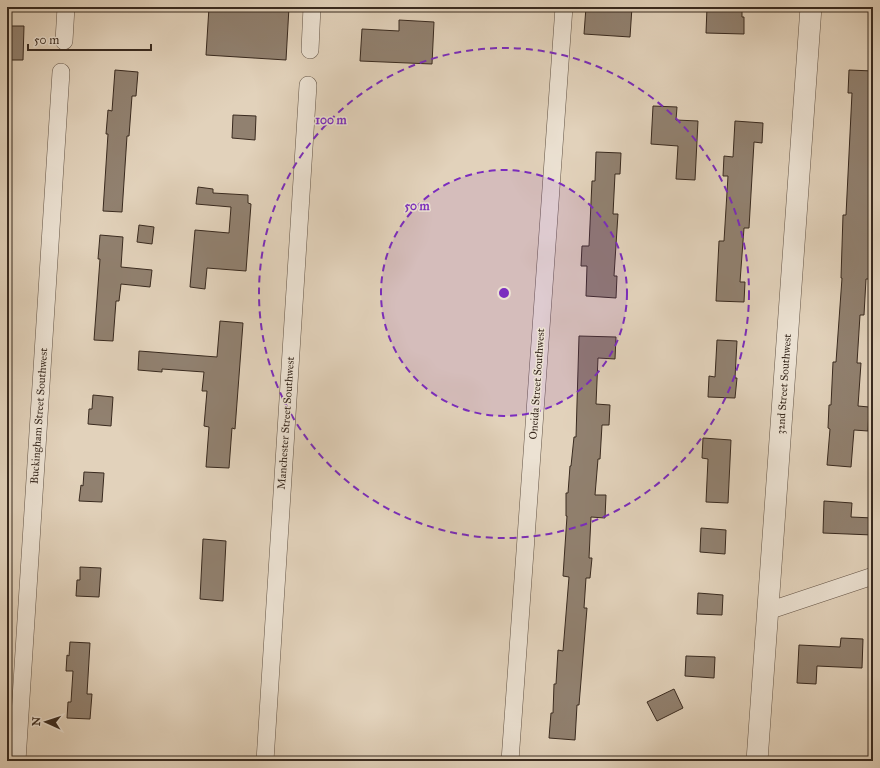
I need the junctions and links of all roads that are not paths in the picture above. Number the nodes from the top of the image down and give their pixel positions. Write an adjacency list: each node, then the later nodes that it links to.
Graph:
1 (66, 7): 5 (street)
2 (312, 7): 6 (street)
3 (564, 7): 13 (street, Oneida Street Southwest)
4 (811, 7): 10 (street, 32nd Street Southwest)
5 (64, 40)
6 (310, 50)
7 (61, 72): 11 (street, Buckingham Street Southwest)
8 (308, 85): 12 (street, Manchester Street Southwest)
9 (873, 576): 10 (street)
10 (768, 611): 14 (street, 32nd Street Southwest)
11 (17, 761)
12 (265, 761)
13 (510, 761)
14 (757, 761)

